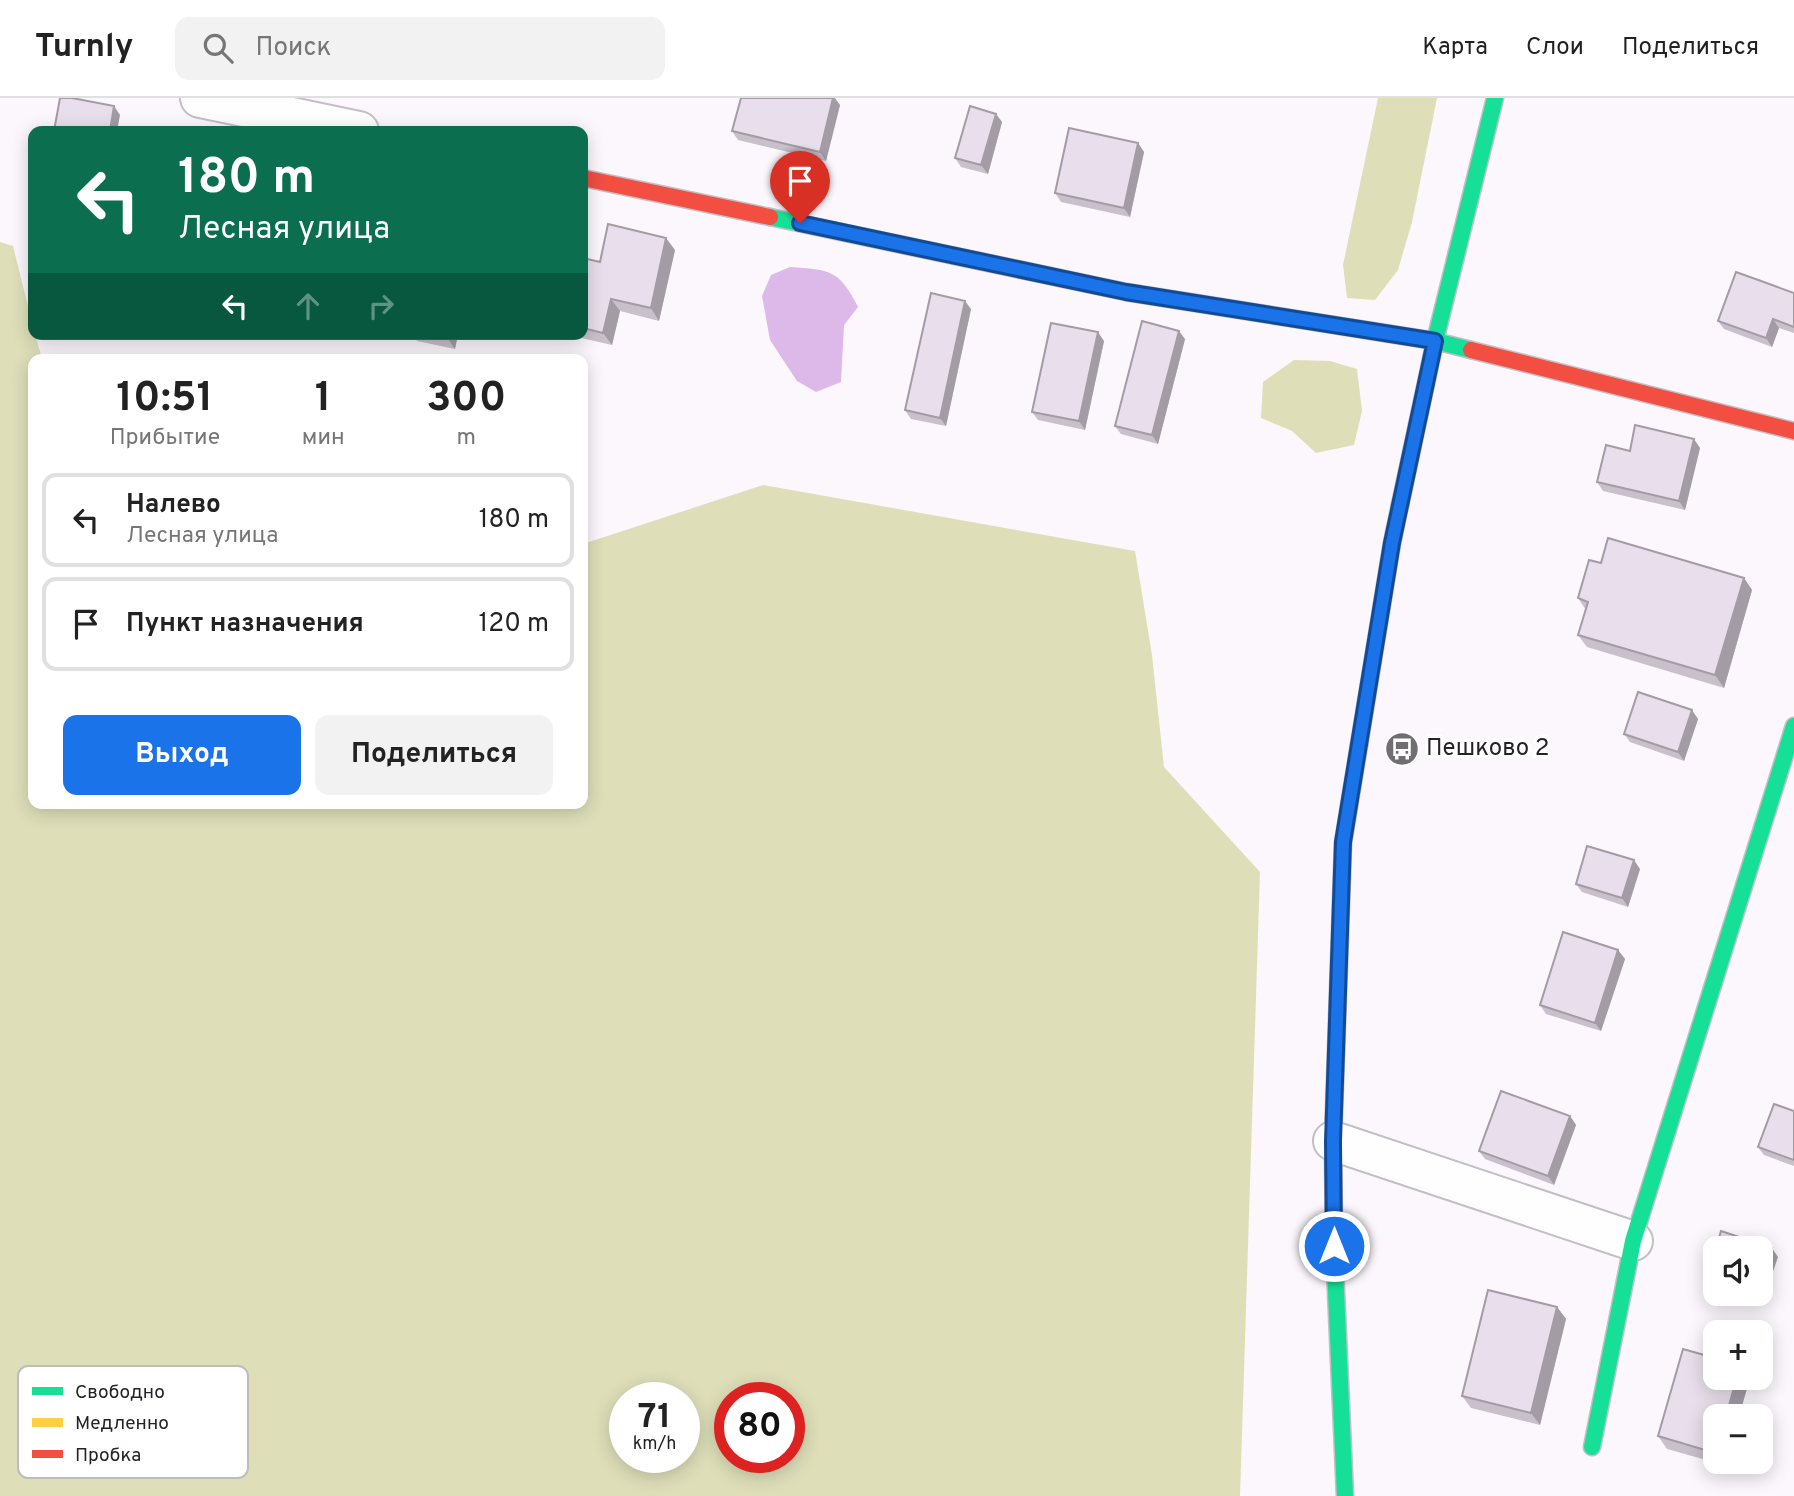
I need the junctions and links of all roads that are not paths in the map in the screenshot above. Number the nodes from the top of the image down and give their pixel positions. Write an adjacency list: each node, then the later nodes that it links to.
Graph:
1 (200, 98): 3 (street)
2 (1495, 98): 5 (main road)
3 (335, 126)
4 (588, 179): 5 (main road)
5 (1435, 341): 6 (main road); 8 (main road)
6 (1794, 431)
7 (1794, 726): 9 (main road)
8 (1333, 1141): 9 (street); 11 (main road)
9 (1633, 1241): 10 (main road)
10 (1592, 1447)
11 (1345, 1496)

